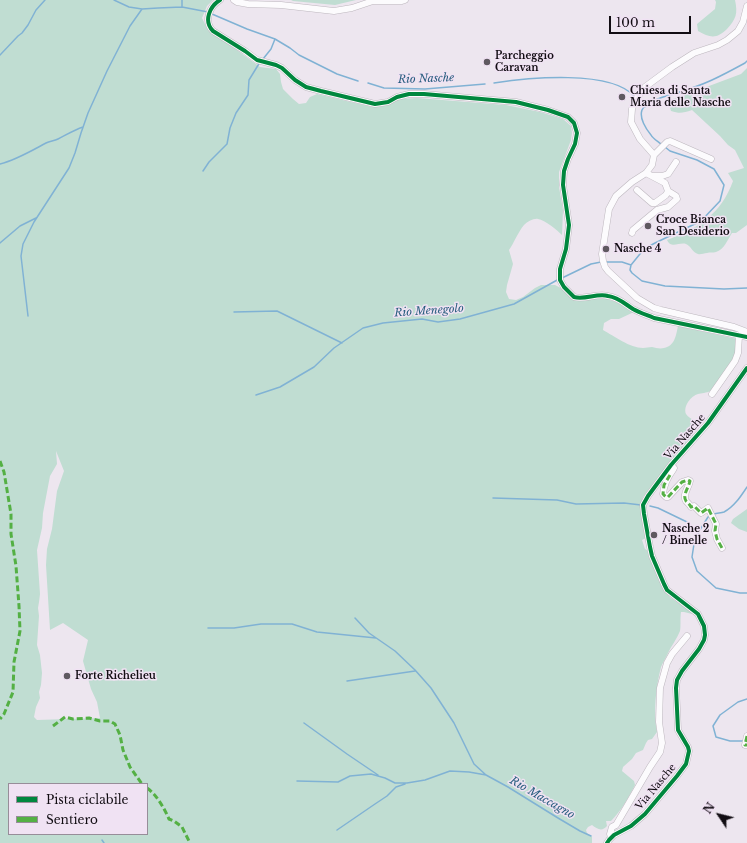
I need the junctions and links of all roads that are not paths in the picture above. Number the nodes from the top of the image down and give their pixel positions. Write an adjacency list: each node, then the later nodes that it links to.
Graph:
1 (234, 0): 2 (street)
2 (405, 0)
3 (218, 1): 13 (street)
4 (747, 6): 5 (street)
5 (656, 153): 6 (street); 8 (street)
6 (711, 159)
7 (676, 162): 8 (street)
8 (649, 174): 10 (street); 12 (street)
9 (637, 190): 10 (street)
10 (668, 191): 11 (street)
11 (632, 233)
12 (747, 332)
13 (739, 335): 14 (street); 16 (street)
14 (747, 337)
15 (747, 368): 17 (street, Via Nasche)
16 (712, 394)
17 (671, 465): 18 (street); 22 (street, Via Nasche)
18 (722, 548)
19 (687, 636): 22 (street, Via Nasche)
20 (747, 736): 21 (street)
21 (746, 745)
22 (611, 837): 23 (street)
23 (607, 843)

